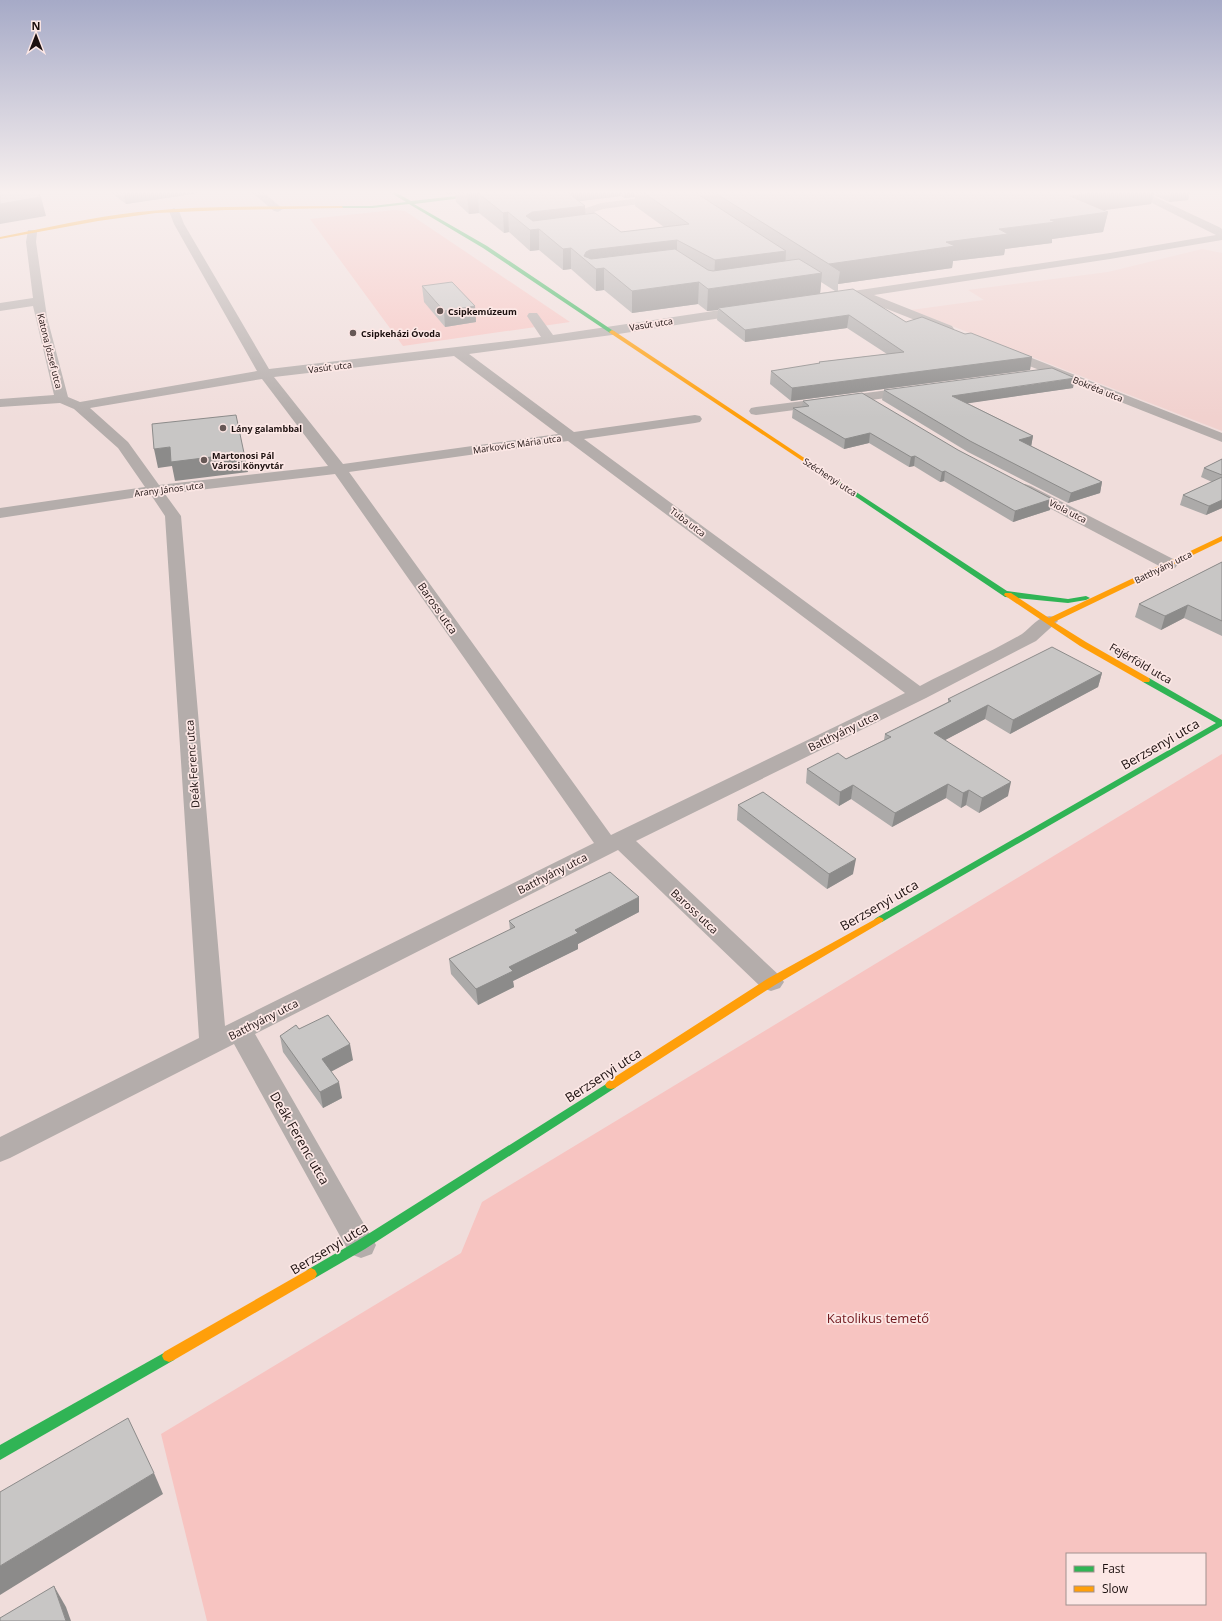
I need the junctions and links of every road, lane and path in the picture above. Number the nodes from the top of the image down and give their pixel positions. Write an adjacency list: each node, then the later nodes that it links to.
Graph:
1 (35, 267): 7 (street, Katona József utca)
2 (204, 267): 17 (street, Baross utca)
3 (515, 267): 11 (main road, Széchenyi utca)
4 (1035, 267): 5 (street)
5 (862, 294): 6 (street); 12 (street)
6 (821, 295)
7 (40, 300): 8 (street); 21 (street, Katona József utca)
8 (0, 307)
9 (757, 308): 11 (street, Vasút utca)
10 (533, 316): 13 (street)
11 (612, 331): 13 (street, Vasút utca); 35 (main road, Széchenyi utca)
12 (962, 335)
13 (549, 339): 15 (street, Vasút utca)
14 (991, 346): 16 (street, Bokréta utca)
15 (457, 352): 17 (street, Vasút utca); 27 (street, Tuba utca)
16 (1056, 372): 18 (street); 28 (street, Bokréta utca)
17 (266, 374): 23 (street, Vasút utca); 29 (street, Baross utca)
18 (1033, 375)
19 (926, 389): 20 (street)
20 (864, 397): 24 (street); 25 (street)
21 (62, 399): 22 (street); 23 (street)
22 (0, 403)
23 (79, 406): 31 (street, Deák Ferenc utca)
24 (884, 409)
25 (756, 411)
26 (695, 419): 27 (street, Markovics Mária utca)
27 (573, 436): 29 (street, Markovics Mária utca); 38 (street, Tuba utca)
28 (1222, 438)
29 (339, 468): 31 (street, Arany János utca); 40 (street, Baross utca)
30 (1011, 481): 34 (street, Viola utca)
31 (155, 490): 32 (street, Arany János utca); 43 (street, Deák Ferenc utca)
32 (0, 513)
33 (1222, 538): 34 (main road, Batthyány utca)
34 (1169, 564): 36 (main road, Batthyány utca)
35 (1004, 593): 36 (main road, Batthyány utca); 37 (main road, Széchenyi utca)
36 (1103, 596): 37 (main road, Batthyány utca)
37 (1049, 621): 38 (street, Batthyány utca); 39 (main road, Fejérföld utca)
38 (919, 694): 40 (street, Batthyány utca)
39 (1222, 723): 41 (main road, Berzsenyi utca)
40 (613, 842): 41 (street, Baross utca); 42 (street, Batthyány utca)
41 (771, 982): 45 (main road, Berzsenyi utca)
42 (240, 1031): 43 (street, Batthyány utca); 45 (street, Deák Ferenc utca)
43 (213, 1044): 44 (street, Batthyány utca)
44 (0, 1150)
45 (361, 1245): 46 (main road, Berzsenyi utca)
46 (0, 1453)

